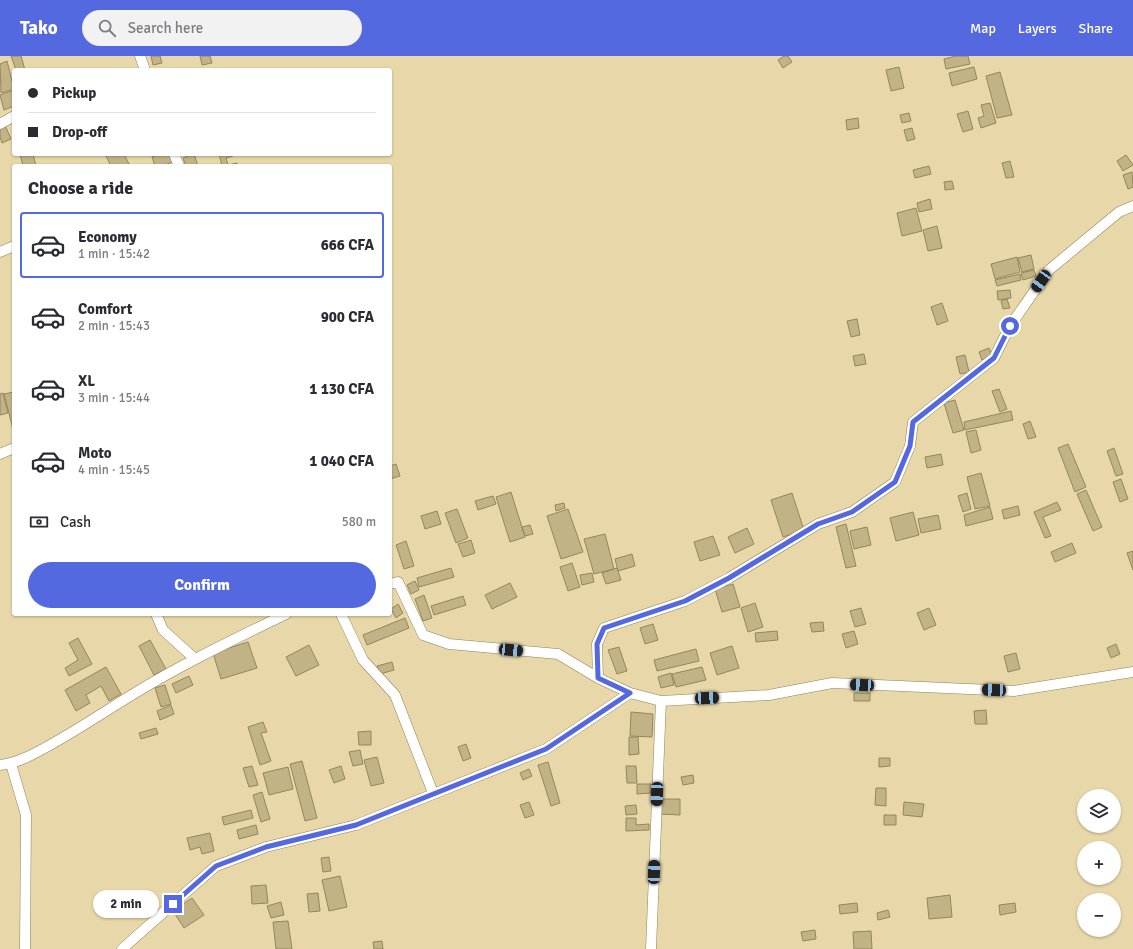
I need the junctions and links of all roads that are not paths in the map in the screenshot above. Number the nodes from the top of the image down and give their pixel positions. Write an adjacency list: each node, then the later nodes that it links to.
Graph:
1 (140, 56): 2 (street)
2 (144, 68)
3 (12, 117): 4 (street)
4 (0, 124)
5 (1133, 206): 16 (street)
6 (12, 247): 7 (street)
7 (0, 252)
8 (12, 449): 9 (street)
9 (0, 454)
10 (392, 584): 16 (street)
11 (157, 616): 14 (street)
12 (282, 616): 14 (street)
13 (342, 616): 21 (street)
14 (195, 659): 19 (street)
15 (1133, 672): 18 (street)
16 (598, 678): 17 (street)
17 (630, 693): 18 (street); 21 (street)
18 (661, 701): 24 (street)
19 (10, 764): 20 (street); 22 (street)
20 (0, 765)
21 (433, 793): 23 (street)
22 (25, 949)
23 (122, 949)
24 (651, 949)

